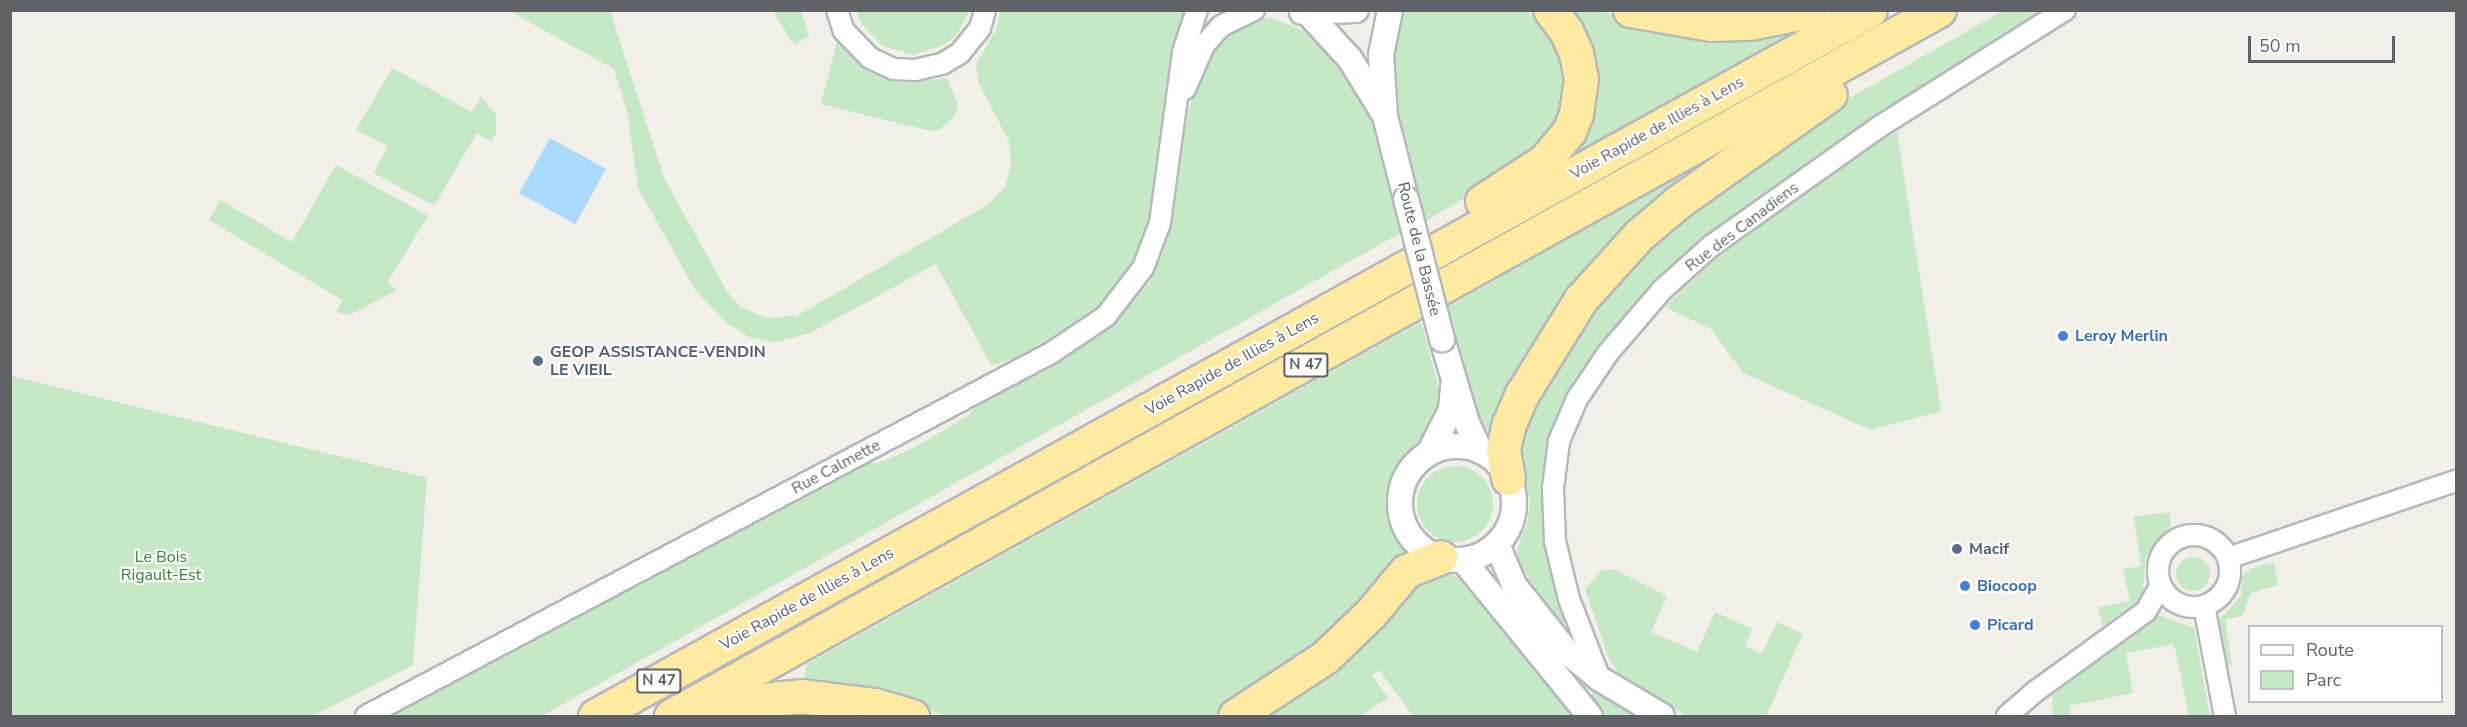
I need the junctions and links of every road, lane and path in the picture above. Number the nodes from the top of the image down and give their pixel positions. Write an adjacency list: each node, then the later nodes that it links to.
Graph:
1 (837, 10): 2 (street)
2 (985, 10)
3 (1197, 10): 14 (street, Rue Calmette)
4 (1254, 10): 14 (street, Rue Calmette)
5 (1356, 10): 13 (street)
6 (1390, 10): 15 (street, Route de la Bassée)
7 (1550, 10): 16 (highway)
8 (1630, 10): 9 (highway)
9 (1815, 10)
10 (1870, 10): 16 (highway, Voie Rapide de Illies à Lens / N 47)
11 (1939, 10): 20 (highway); 30 (highway, N 47)
12 (2065, 10): 27 (street, Rue des Canadiens)
13 (1301, 12): 15 (street, Route de la Bassée)
14 (1176, 111): 28 (street, Rue Calmette)
15 (1385, 116): 17 (street, Route de la Bassée, bridge)
16 (1348, 300): 29 (highway, Voie Rapide de Illies à Lens / N 47)
17 (1454, 383): 18 (street, Route de la Bassée); 19 (street, Route de la Bassée)
18 (1480, 451): 19 (street); 20 (street)
19 (1430, 453): 24 (street)
20 (1508, 478): 22 (street)
21 (2457, 481): 23 (street)
22 (1497, 544): 24 (street); 27 (street)
23 (2228, 558): 25 (street); 26 (street)
24 (1452, 559): 33 (highway); 34 (street)
25 (2160, 587): 26 (street); 36 (street)
26 (2204, 606): 37 (street)
27 (1600, 679): 35 (street)
28 (366, 717)
29 (595, 717)
30 (672, 717)
31 (707, 717): 32 (highway)
32 (912, 717)
33 (1235, 717)
34 (1590, 717)
35 (1662, 717)
36 (2007, 717)
37 (2225, 717)

